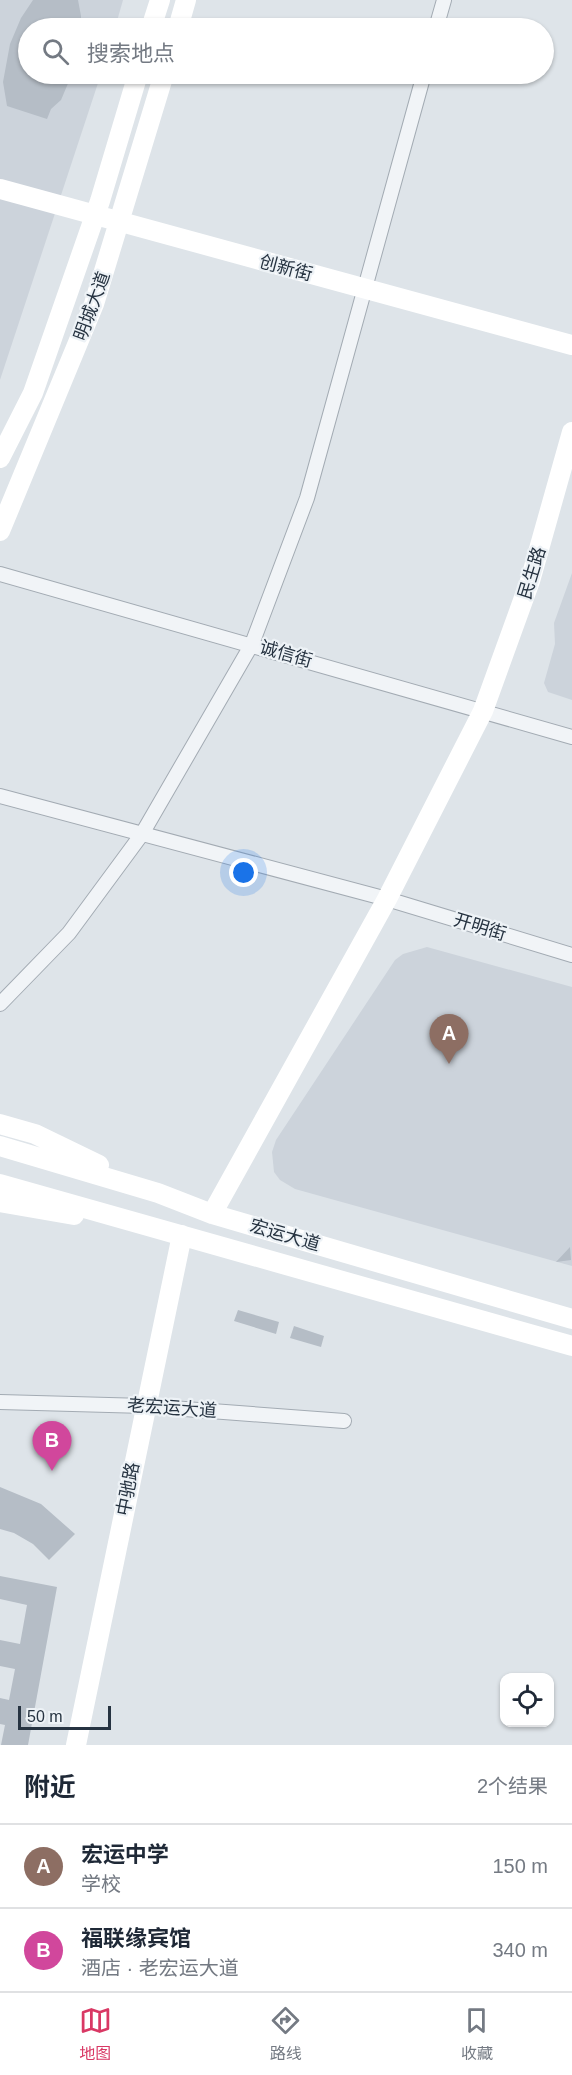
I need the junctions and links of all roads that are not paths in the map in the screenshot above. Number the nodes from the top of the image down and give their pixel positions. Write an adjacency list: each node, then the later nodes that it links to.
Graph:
1 (160, 0): 4 (main road)
2 (186, 0): 5 (main road)
3 (444, 0): 6 (street)
4 (154, 18)
5 (181, 18)
6 (439, 18)
7 (135, 84): 11 (main road, 明城大道)
8 (161, 84): 12 (main road, 明城大道)
9 (421, 84): 13 (street)
10 (0, 189): 11 (main road, 创新街)
11 (95, 215): 12 (main road, 创新街); 16 (main road, 明城大道)
12 (119, 222): 13 (main road, 创新街); 17 (main road, 明城大道)
13 (364, 289): 14 (main road, 创新街); 19 (street)
14 (572, 345)
15 (572, 432): 20 (main road, 民生路)
16 (0, 458)
17 (0, 531)
18 (0, 574): 19 (street, 诚信街)
19 (252, 644): 20 (street, 诚信街); 23 (street)
20 (483, 711): 21 (street, 诚信街); 24 (main road, 民生路)
21 (572, 737)
22 (0, 796): 23 (street, 开明街)
23 (142, 834): 24 (street, 开明街); 26 (street)
24 (387, 899): 25 (street, 开明街); 32 (main road, 民生路)
25 (572, 955)
26 (0, 1004)
27 (0, 1124): 30 (main road)
28 (0, 1146): 30 (main road, 宏运大道)
29 (0, 1184): 33 (main road, 宏运大道)
30 (158, 1193): 32 (main road, 宏运大道)
31 (0, 1202): 33 (main road)
32 (212, 1214): 35 (main road, 宏运大道)
33 (150, 1226): 34 (main road, 宏运大道)
34 (182, 1235): 36 (main road, 宏运大道); 38 (main road, 中驰路)
35 (572, 1319)
36 (572, 1346)
37 (0, 1402): 38 (street, 老宏运大道)
38 (145, 1406): 39 (street, 老宏运大道); 40 (main road, 中驰路)
39 (344, 1421)
40 (76, 1745)

